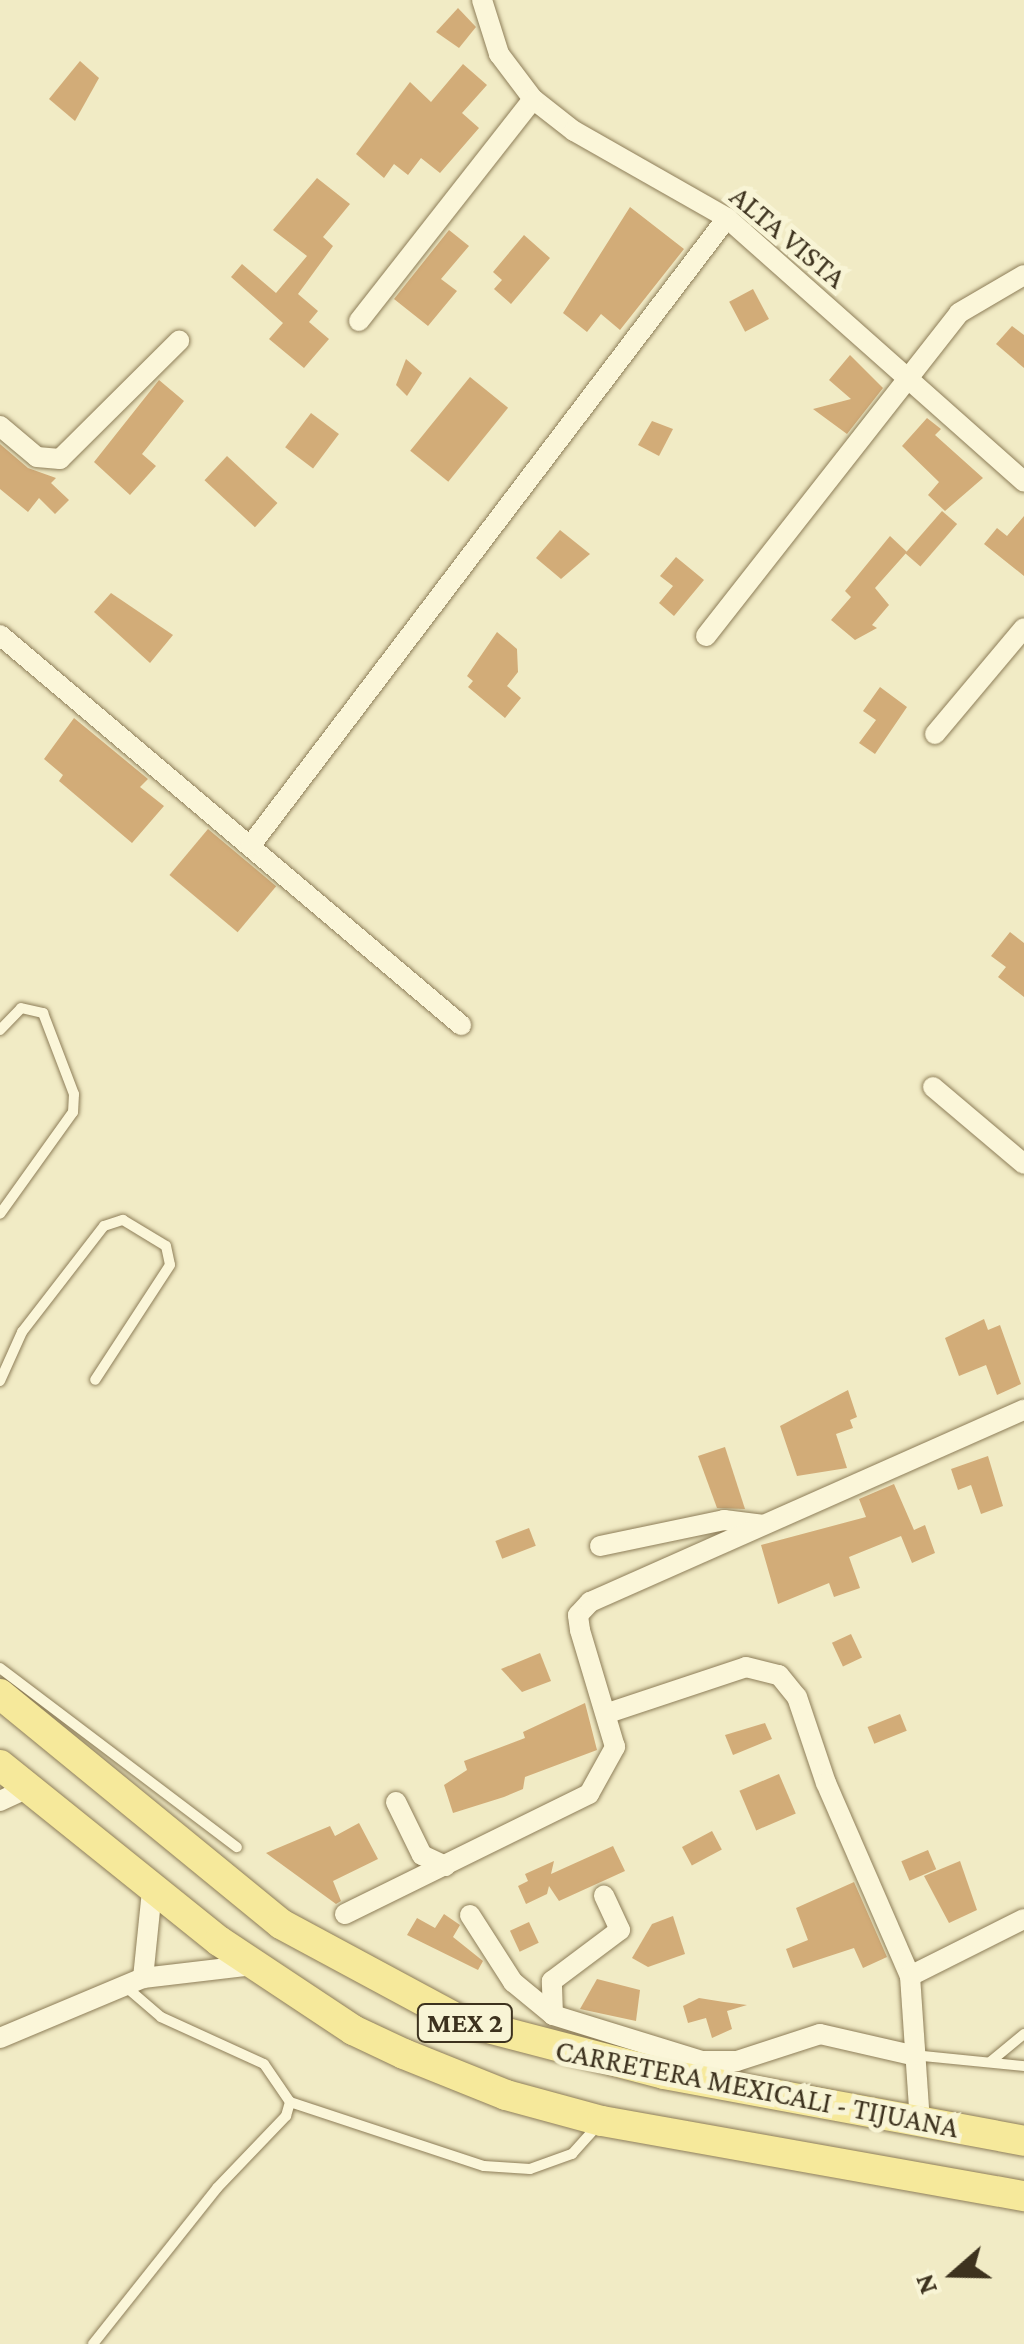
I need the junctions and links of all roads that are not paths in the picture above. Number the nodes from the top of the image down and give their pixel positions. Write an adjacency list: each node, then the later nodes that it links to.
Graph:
1 (482, 0): 2 (street, ALTA VISTA)
2 (532, 99): 3 (street, ALTA VISTA); 5 (street)
3 (727, 218): 7 (street, ALTA VISTA); 14 (street)
4 (1024, 275): 7 (street)
5 (359, 321)
6 (180, 341): 8 (street)
7 (907, 382): 9 (street, ALTA VISTA); 12 (street)
8 (0, 426)
9 (1024, 482)
10 (1024, 628): 13 (street)
11 (0, 635): 14 (street)
12 (706, 636)
13 (935, 734)
14 (251, 845): 15 (street)
15 (460, 1026)
16 (0, 1030): 19 (lane)
17 (934, 1087): 18 (street)
18 (1024, 1164)
19 (0, 1214)
20 (95, 1380): 21 (lane)
21 (0, 1381)
22 (1024, 1410): 23 (street)
23 (764, 1525): 24 (street); 27 (street)
24 (600, 1546)
25 (0, 1668): 31 (lane)
26 (0, 1694): 49 (main road, CARRETERA MEXICALI - TIJUANA / MEX 2)
27 (608, 1713): 32 (street); 39 (street)
28 (0, 1765): 29 (main road, CARRETERA MEXICALI - TIJUANA / MEX 2)
29 (14, 1794): 33 (main road, CARRETERA MEXICALI - TIJUANA / MEX 2)
30 (396, 1802): 32 (street)
31 (237, 1847)
32 (446, 1866): 35 (street)
33 (152, 1891): 38 (main road, CARRETERA MEXICALI - TIJUANA / MEX 2); 40 (street)
34 (604, 1896): 41 (street)
35 (345, 1914)
36 (470, 1915): 41 (street)
37 (1024, 1919): 39 (street)
38 (252, 1965): 40 (street); 48 (main road, CARRETERA MEXICALI - TIJUANA / MEX 2)
39 (910, 1976): 44 (street)
40 (134, 1982): 43 (street); 47 (lane)
41 (553, 2014): 44 (street)
42 (1024, 2034): 45 (lane)
43 (0, 2038)
44 (912, 2054): 45 (lane); 49 (street)
45 (990, 2062): 46 (lane)
46 (1024, 2066)
47 (290, 2102): 48 (lane); 52 (lane)
48 (602, 2120): 51 (main road, CARRETERA MEXICALI - TIJUANA / MEX 2)
49 (920, 2123): 50 (main road, CARRETERA MEXICALI - TIJUANA / MEX 2)
50 (1024, 2140)
51 (1024, 2196)
52 (93, 2344)

